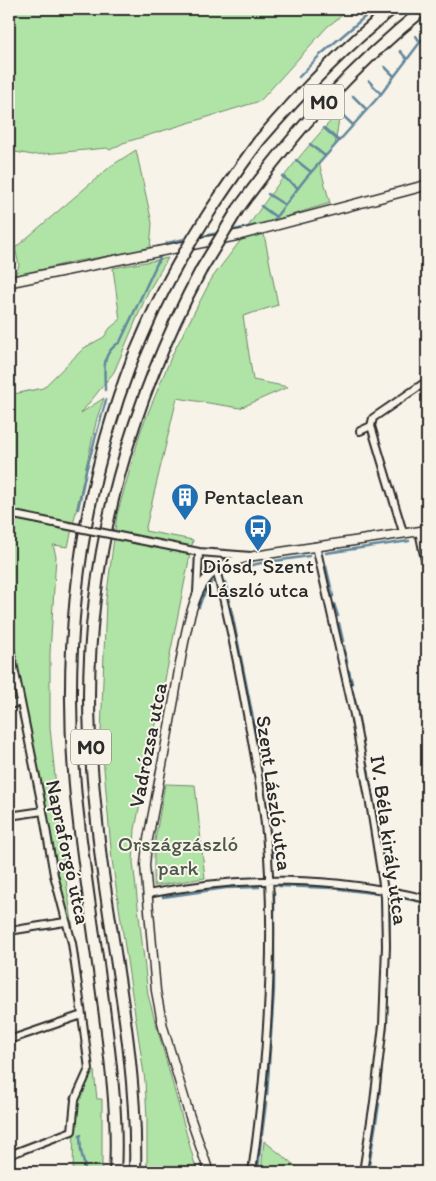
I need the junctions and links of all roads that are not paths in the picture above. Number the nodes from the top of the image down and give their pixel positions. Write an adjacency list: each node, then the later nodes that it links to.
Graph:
1 (392, 9): 33 (highway, M0, bridge)
2 (424, 9): 34 (highway, M0, bridge)
3 (427, 185): 4 (main road)
4 (9, 282)
5 (427, 381): 6 (street)
6 (371, 426): 7 (street); 10 (street)
7 (360, 432)
8 (9, 514): 12 (street, bridge)
9 (423, 530): 10 (street, Vadrózsa utca); 17 (street)
10 (403, 532): 11 (street, Vadrózsa utca)
11 (316, 546): 14 (street, Vadrózsa utca); 25 (street, IV. Béla király utca)
12 (186, 549): 13 (street); 15 (street)
13 (199, 552): 14 (street); 15 (street)
14 (254, 556): 16 (street, Vadrózsa utca)
15 (198, 564): 18 (street)
16 (216, 570): 18 (street, Vadrózsa utca); 24 (street, Szent László utca)
17 (427, 570)
18 (196, 594): 26 (street, Vadrózsa utca)
19 (9, 643): 20 (street, Napraforgó utca)
20 (21, 702): 21 (street); 22 (street, Napraforgó utca)
21 (9, 705)
22 (43, 811): 23 (street); 28 (street, Napraforgó utca)
23 (9, 816)
24 (269, 880): 25 (street); 26 (street); 36 (street, Szent László utca)
25 (383, 889): 27 (street); 37 (street, IV. Béla király utca)
26 (147, 894): 35 (street, Vadrózsa utca)
27 (427, 899)
28 (65, 922): 29 (street); 30 (street, Napraforgó utca)
29 (9, 931)
30 (82, 1015): 31 (street); 32 (street, Napraforgó utca)
31 (9, 1040)
32 (9, 1155)
33 (115, 1172)
34 (135, 1172)
35 (209, 1172)
36 (252, 1172)
37 (363, 1172)

